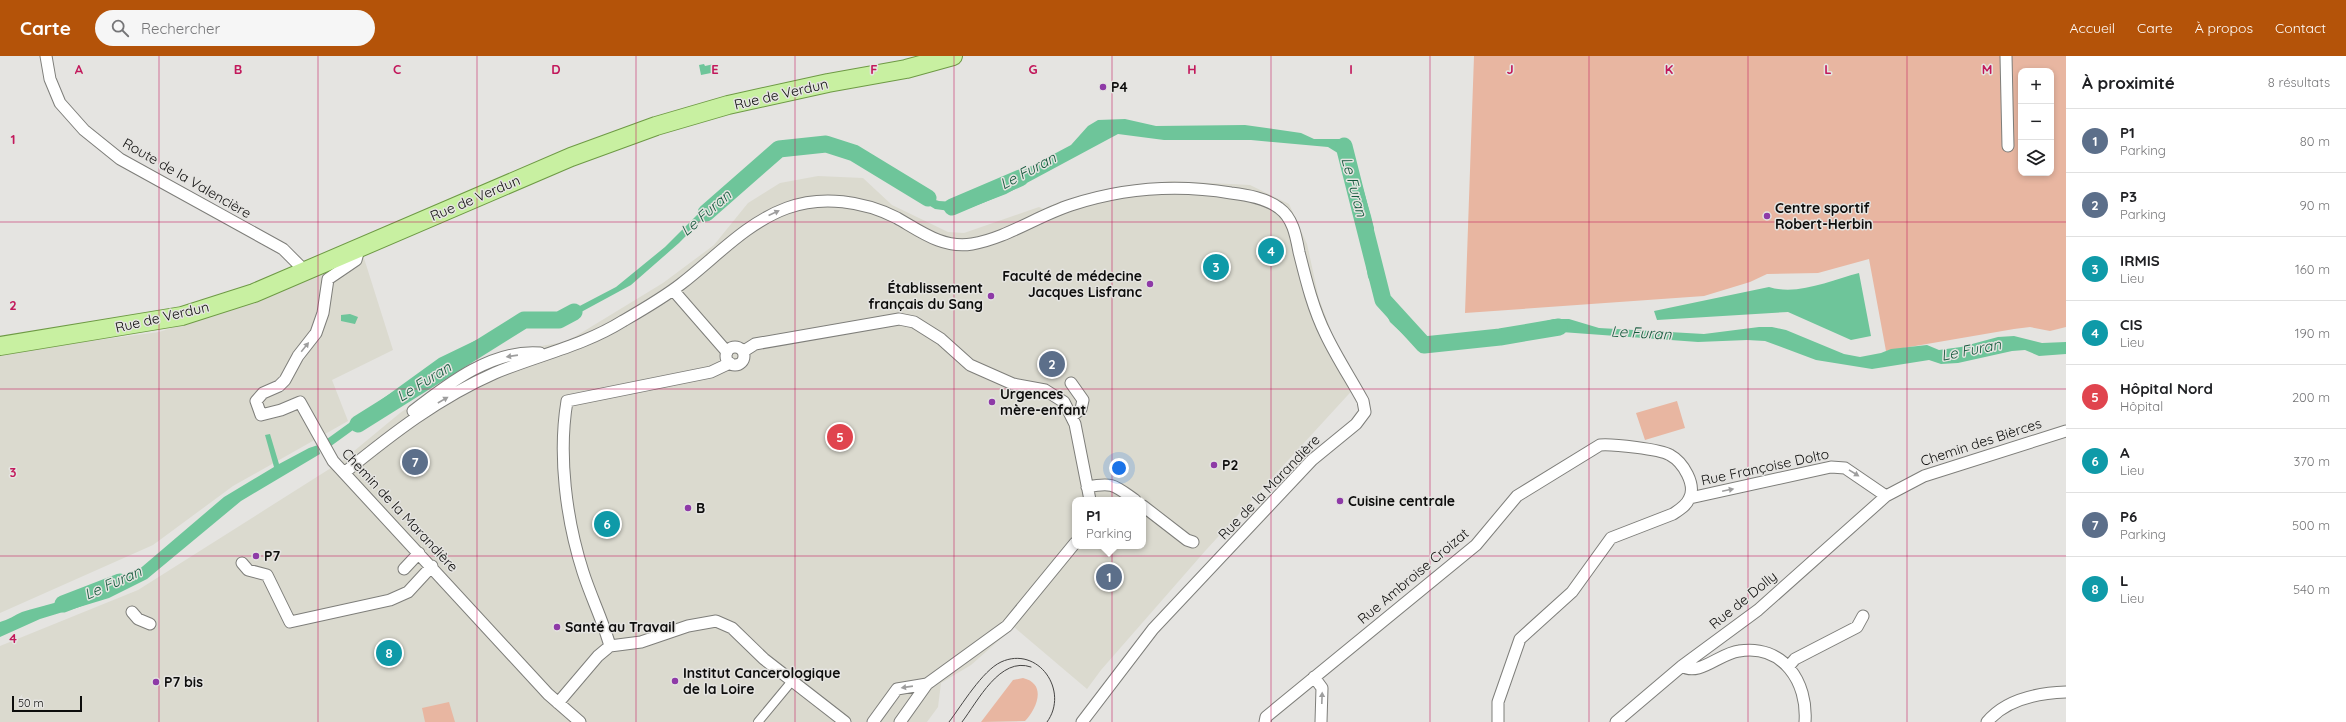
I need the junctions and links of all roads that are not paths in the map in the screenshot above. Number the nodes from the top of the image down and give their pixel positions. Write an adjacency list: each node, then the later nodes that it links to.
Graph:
1 (46, 56): 6 (street, Route de la Valencière)
2 (953, 56): 5 (main road, Rue de Verdun)
3 (2006, 56): 4 (street)
4 (2008, 146)
5 (359, 249): 6 (main road, Rue de Verdun); 15 (street, Chemin de la Marandière, one-way to 5)
6 (306, 272): 8 (main road, Rue de Verdun)
7 (673, 290): 10 (street); 15 (street, Rue de la Marandière); 45 (street, Rue de la Marandière, one-way to 45)
8 (0, 346)
9 (744, 351): 10 (street); 11 (street); 13 (street)
10 (727, 352): 11 (street)
11 (730, 364): 31 (street)
12 (1070, 383): 13 (street)
13 (1072, 416): 16 (street)
14 (2066, 431): 17 (street, Chemin des Bièrces)
15 (343, 472): 24 (street, Chemin de la Marandière)
16 (1087, 487): 18 (street); 19 (street)
17 (1886, 496): 20 (street, Rue Françoise Dolto, one-way to 17); 32 (street, Rue de Dolly)
18 (1089, 497)
19 (1131, 497)
20 (1690, 498): 34 (street, Rue Ambroise Croizat); 47 (street)
21 (1146, 508): 22 (street)
22 (1193, 542)
23 (1072, 547): 36 (street)
24 (419, 553): 26 (street, Chemin de la Marandière); 27 (street)
25 (242, 563): 26 (street)
26 (432, 566): 38 (street, Chemin de la Marandière)
27 (404, 569)
28 (132, 612): 30 (street)
29 (1863, 616): 33 (street)
30 (150, 624)
31 (610, 646): 35 (street); 38 (street)
32 (1682, 666): 33 (street); 48 (street, Rue de Dolly)
33 (1789, 666): 49 (street)
34 (1314, 677): 39 (street, Rue Ambroise Croizat); 46 (street, one-way to 34)
35 (792, 681): 41 (street); 42 (street)
36 (927, 684): 43 (street, one-way to 43); 44 (street)
37 (2066, 692): 50 (street)
38 (558, 703): 40 (street, Chemin de la Marandière)
39 (1265, 720)
40 (580, 722)
41 (758, 722)
42 (845, 722)
43 (873, 722)
44 (900, 722)
45 (1082, 722)
46 (1321, 722)
47 (1498, 722)
48 (1616, 722)
49 (1805, 722)
50 (1987, 722)

